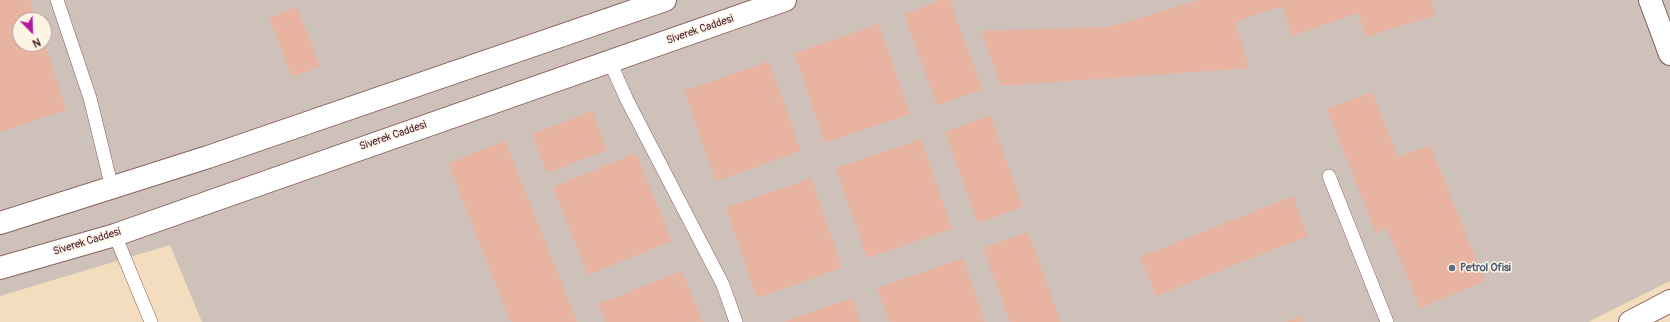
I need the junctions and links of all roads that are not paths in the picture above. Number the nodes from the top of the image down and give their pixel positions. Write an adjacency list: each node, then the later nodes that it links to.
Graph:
1 (57, 0): 8 (lane)
2 (665, 0): 8 (main road)
3 (785, 0): 6 (main road, Siverek Caddesi)
4 (1650, 0): 5 (main road)
5 (1670, 54)
6 (610, 62): 10 (main road, Siverek Caddesi); 14 (lane)
7 (1329, 176): 15 (lane)
8 (112, 188): 9 (main road)
9 (0, 223)
10 (115, 235): 11 (main road, Siverek Caddesi); 13 (lane)
11 (0, 268)
12 (1670, 301): 16 (main road)
13 (151, 322)
14 (736, 322)
15 (1387, 322)
16 (1630, 322)

